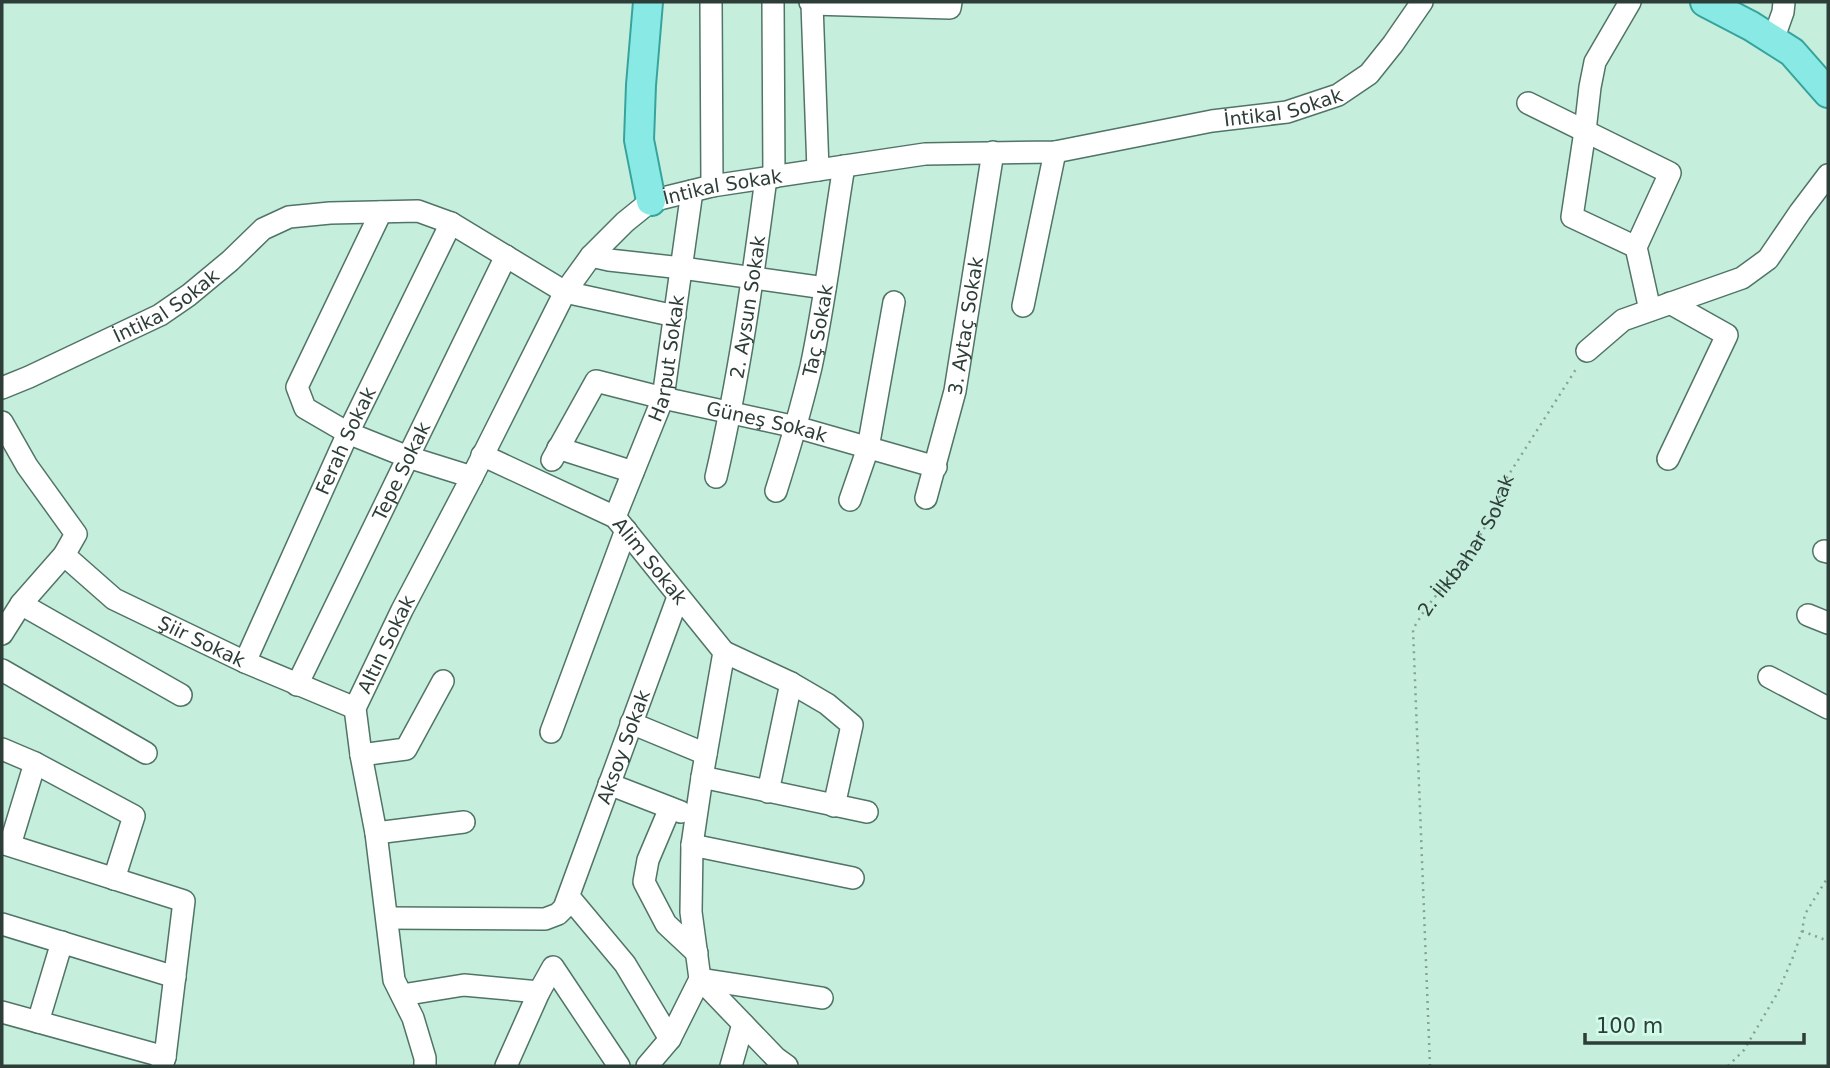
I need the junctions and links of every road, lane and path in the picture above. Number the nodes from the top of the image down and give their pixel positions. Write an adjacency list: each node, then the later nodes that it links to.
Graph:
1 (648, 2): 22 (main road)
2 (711, 2): 21 (street, Harput Sokak)
3 (773, 2): 20 (street, 2. Aysun Sokak)
4 (1422, 2): 16 (street, İntikal Sokak)
5 (1630, 2): 14 (street)
6 (1705, 2): 11 (main road)
7 (1784, 2): 11 (street)
8 (811, 3): 9 (street); 18 (street)
9 (886, 4): 10 (street)
10 (951, 5)
11 (1773, 40): 12 (main road)
12 (1828, 93)
13 (1528, 103): 14 (street)
14 (1585, 131): 25 (street); 25 (street)
15 (993, 152): 16 (street, İntikal Sokak); 17 (street, İntikal Sokak); 48 (street, 3. Aytaç Sokak)
16 (1055, 152): 34 (street)
17 (844, 166): 18 (street, İntikal Sokak); 30 (street, Taç Sokak)
18 (818, 170): 20 (street, İntikal Sokak)
19 (1828, 175): 33 (street)
20 (770, 177): 21 (street, İntikal Sokak); 29 (street, 2. Aysun Sokak)
21 (702, 189): 22 (street, İntikal Sokak); 28 (street, Harput Sokak)
22 (651, 201): 27 (street, İntikal Sokak)
23 (381, 212): 24 (street, İntikal Sokak); 38 (street, İntikal Sokak); 43 (street)
24 (451, 223): 26 (street, İntikal Sokak); 43 (street, Ferah Sokak)
25 (1636, 247): 35 (street)
26 (506, 256): 31 (street, İntikal Sokak); 46 (street, Tepe Sokak)
27 (592, 256): 28 (street); 31 (street, İntikal Sokak)
28 (682, 268): 29 (street); 36 (street, Harput Sokak)
29 (753, 278): 30 (street); 40 (street, 2. Aysun Sokak)
30 (825, 288): 42 (street, Taç Sokak)
31 (565, 292): 36 (street); 45 (street, Altın Sokak)
32 (894, 302): 44 (street)
33 (1670, 303): 35 (street); 47 (street)
34 (1023, 306)
35 (1650, 310): 37 (street)
36 (675, 316): 39 (street, Harput Sokak)
37 (1587, 351): 116 (path, 2. İlkbahar Sokak)
38 (2, 388)
39 (663, 398): 40 (street, Güneş Sokak); 49 (street, Harput Sokak); 49 (street, Güneş Sokak)
40 (731, 413): 42 (street, Güneş Sokak); 51 (street, 2. Aysun Sokak)
41 (2, 422): 56 (street)
42 (796, 427): 44 (street, Güneş Sokak); 52 (street, Taç Sokak)
43 (348, 433): 46 (street); 63 (street, Ferah Sokak)
44 (868, 448): 48 (street, Güneş Sokak); 54 (street)
45 (482, 456): 50 (street, Altın Sokak); 55 (street, Alim Sokak)
46 (408, 457): 50 (street); 68 (street, Tepe Sokak)
47 (1668, 459)
48 (936, 467): 53 (street, 3. Aytaç Sokak)
49 (633, 472): 55 (street, Harput Sokak)
50 (472, 477): 70 (street, Altın Sokak)
51 (716, 477)
52 (776, 491)
53 (926, 498)
54 (850, 500)
55 (620, 524): 57 (street, Alim Sokak); 73 (street, Harput Sokak)
56 (64, 555): 58 (street); 63 (street, Şiir Sokak)
57 (678, 597): 62 (street, Alim Sokak); 72 (street, Aksoy Sokak)
58 (21, 604): 61 (street); 69 (street)
59 (1808, 615): 60 (street)
60 (1828, 623)
61 (2, 634)
62 (724, 652): 67 (street, Alim Sokak); 76 (street)
63 (245, 662): 68 (street, Şiir Sokak)
64 (2, 670): 75 (street)
65 (1769, 677): 71 (street)
66 (443, 681): 77 (street)
67 (791, 683): 81 (street); 82 (street, Alim Sokak)
68 (297, 685): 70 (street, Şiir Sokak)
69 (181, 695)
70 (355, 708): 77 (street, Altın Sokak)
71 (1828, 708)
72 (631, 723): 76 (street); 80 (street, Aksoy Sokak)
73 (551, 732)
74 (2, 749): 78 (street)
75 (146, 753)
76 (706, 754): 79 (street)
77 (361, 755): 87 (street, Altın Sokak)
78 (35, 763): 88 (street); 92 (street)
79 (702, 777): 81 (street); 85 (street)
80 (609, 784): 83 (street); 93 (street, Aksoy Sokak)
81 (768, 792): 82 (street)
82 (834, 806): 84 (street)
83 (670, 808): 85 (street); 99 (street)
84 (867, 812)
85 (696, 818): 89 (street)
86 (464, 822): 87 (street)
87 (376, 833): 94 (street, Altın Sokak)
88 (6, 844): 92 (street)
89 (692, 845): 91 (street); 99 (street)
90 (1828, 877): 96 (path)
91 (853, 878)
92 (114, 879): 100 (street)
93 (569, 897): 94 (street); 108 (street)
94 (387, 918): 103 (street, Altın Sokak)
95 (2, 924): 98 (street)
96 (1802, 931): 97 (path); 117 (path)
97 (1828, 941)
98 (62, 942): 100 (street); 106 (street)
99 (697, 953): 101 (street)
100 (175, 977): 109 (street)
101 (700, 979): 104 (street); 107 (street); 108 (street)
102 (539, 992): 103 (street); 111 (street); 112 (street)
103 (402, 995): 110 (street, Altın Sokak)
104 (822, 998)
105 (2, 1012): 106 (street)
106 (38, 1022): 109 (street)
107 (743, 1024): 114 (street); 115 (street)
108 (670, 1040): 113 (street)
109 (164, 1062)
110 (425, 1066)
111 (506, 1066)
112 (619, 1066)
113 (647, 1066)
114 (731, 1066)
115 (787, 1066)
116 (1430, 1066)
117 (1728, 1066)

